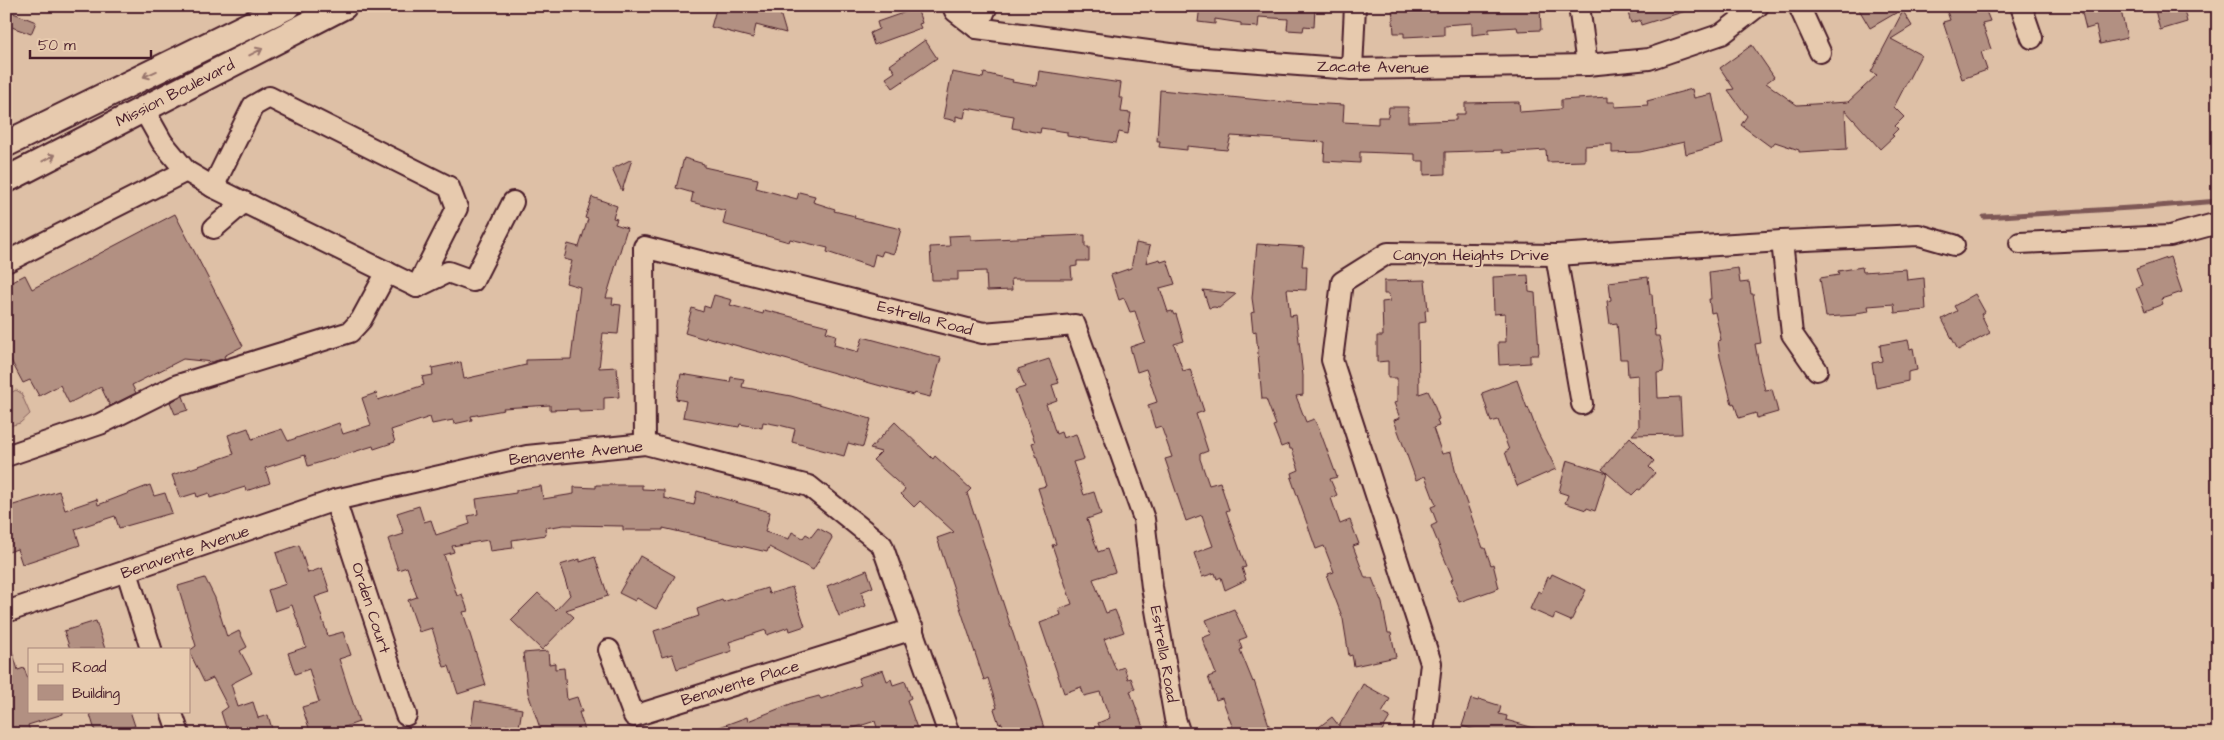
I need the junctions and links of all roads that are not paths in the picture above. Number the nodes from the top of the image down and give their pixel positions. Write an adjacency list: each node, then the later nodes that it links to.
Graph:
1 (288, 6): 16 (main road, Mission Boulevard, one-way to 16)
2 (344, 6): 15 (main road, Mission Boulevard, one-way to 2)
3 (953, 6): 10 (street)
4 (986, 6): 10 (street)
5 (1355, 6): 14 (street)
6 (1579, 6): 13 (street)
7 (1758, 6): 13 (street, Zacate Avenue)
8 (1799, 6): 12 (street)
9 (2021, 6): 11 (street)
10 (977, 28): 14 (street, Zacate Avenue)
11 (2032, 38)
12 (1820, 52)
13 (1588, 65): 14 (street, Zacate Avenue)
14 (1352, 69)
15 (144, 110): 17 (street); 18 (main road, Mission Boulevard, one-way to 15)
16 (6, 144)
17 (186, 171): 19 (street); 28 (street)
18 (6, 180)
19 (213, 187): 20 (street); 30 (street)
20 (244, 202): 23 (street); 29 (street)
21 (514, 202): 30 (street)
22 (2218, 223): 25 (street)
23 (214, 228)
24 (1782, 241): 26 (street, Canyon Heights Drive); 27 (street, Canyon Heights Drive); 31 (street)
25 (2020, 243)
26 (1954, 245)
27 (1556, 255): 32 (street); 46 (street, Canyon Heights Drive)
28 (6, 262)
29 (387, 272): 30 (street); 34 (street)
30 (417, 287)
31 (1817, 370)
32 (1582, 404)
33 (645, 444): 35 (street, Benavente Avenue); 38 (street, Benavente Avenue); 45 (street, Estrella Road)
34 (6, 456)
35 (336, 500): 36 (street, Benavente Avenue); 42 (street, Orden Court)
36 (127, 572): 37 (street, Benavente Avenue); 39 (street)
37 (6, 612)
38 (913, 629): 40 (street, Benavente Place); 44 (street, Benavente Avenue)
39 (152, 648)
40 (609, 650)
41 (172, 712): 43 (street)
42 (406, 715)
43 (179, 734)
44 (949, 734)
45 (1180, 734)
46 (1423, 734)

